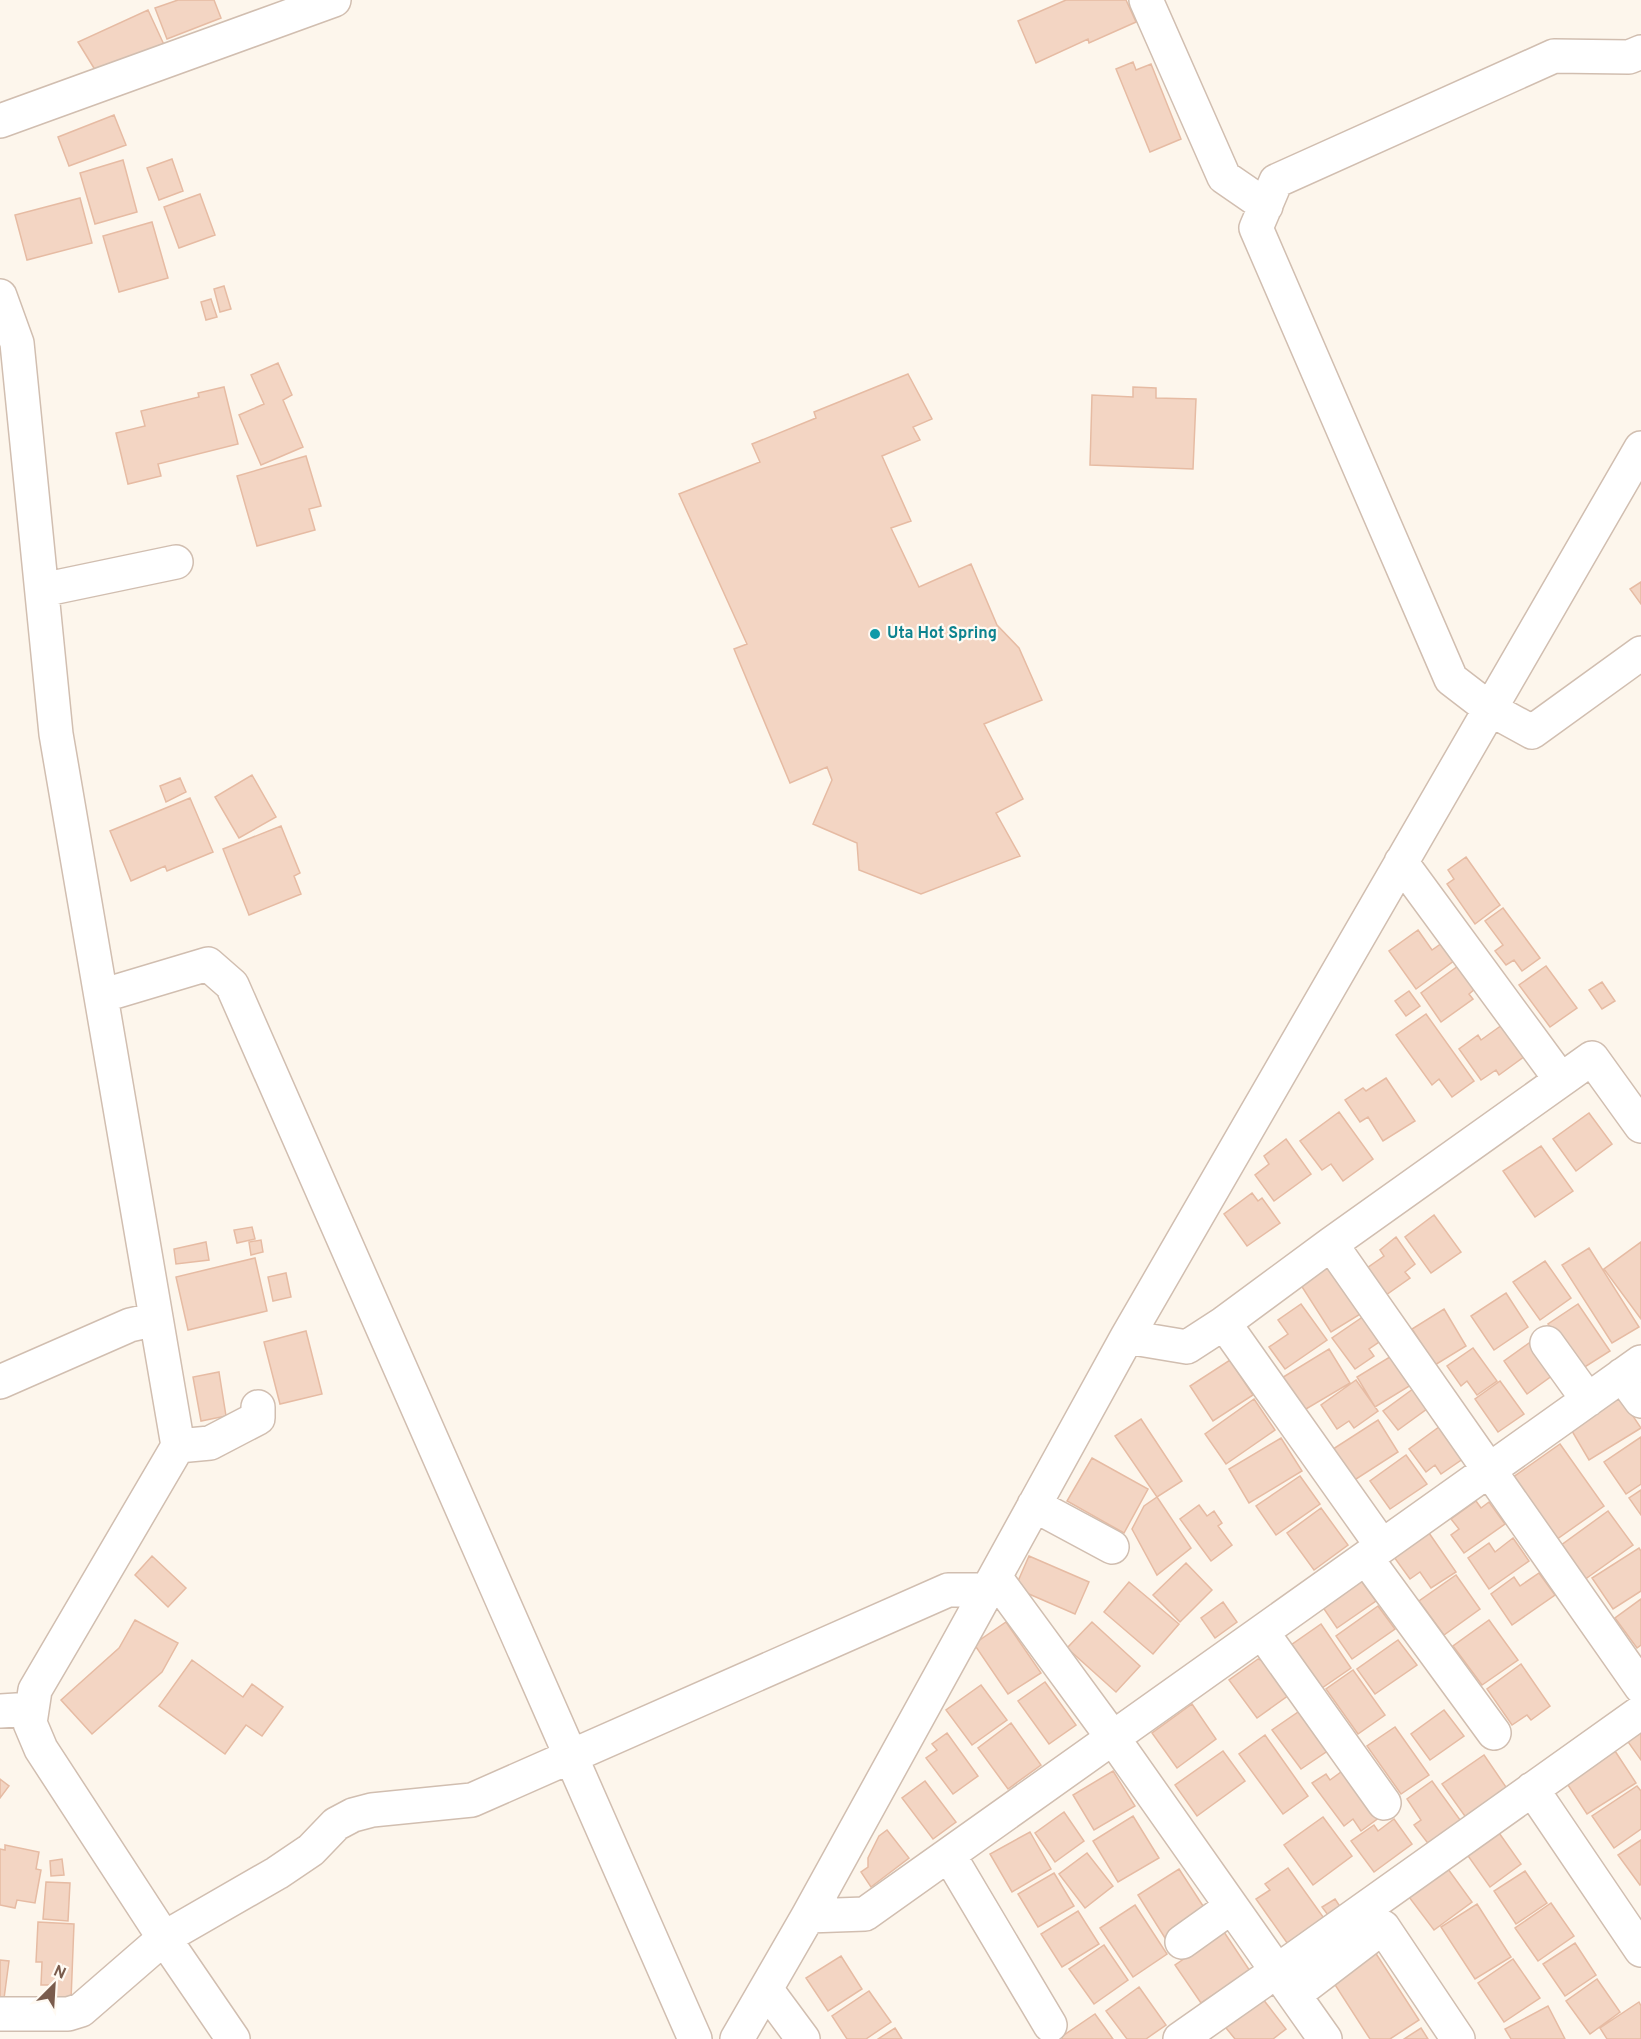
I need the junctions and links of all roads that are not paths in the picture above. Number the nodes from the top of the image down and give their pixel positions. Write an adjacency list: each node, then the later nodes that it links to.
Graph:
1 (334, 0): 4 (street)
2 (1146, 0): 5 (street)
3 (1641, 52): 5 (street)
4 (0, 121)
5 (1266, 206): 11 (street)
6 (0, 296): 9 (street)
7 (1641, 448): 11 (street)
8 (176, 562): 9 (street)
9 (42, 590): 13 (street)
10 (1641, 654): 11 (street)
11 (1490, 709): 12 (street)
12 (1401, 862): 14 (street); 19 (street)
13 (101, 996): 17 (street); 37 (street)
14 (1561, 1080): 15 (street); 16 (street)
15 (1641, 1126)
16 (1331, 1244): 18 (street); 26 (street)
17 (156, 1319): 22 (street); 25 (street)
18 (1224, 1323): 19 (street); 29 (street)
19 (1127, 1337): 27 (street)
20 (1547, 1343): 23 (street)
21 (1635, 1379): 23 (street)
22 (0, 1382)
23 (1588, 1400): 26 (street)
24 (258, 1407): 25 (street)
25 (178, 1446): 33 (street)
26 (1490, 1471): 29 (street); 32 (street)
27 (1034, 1505): 28 (street); 30 (street)
28 (1112, 1547)
29 (1374, 1552): 31 (street); 35 (street)
30 (991, 1583): 36 (street); 37 (street); 42 (street)
31 (1262, 1632): 36 (street); 39 (street)
32 (1641, 1687)
33 (16, 1710): 43 (street)
34 (1641, 1712): 38 (street)
35 (1494, 1733)
36 (1113, 1738): 40 (street); 41 (street)
37 (571, 1756): 43 (street); 52 (street)
38 (1532, 1789): 45 (street); 46 (street)
39 (1384, 1803)
40 (949, 1855): 42 (street); 49 (street)
41 (1231, 1907): 44 (street); 46 (street)
42 (808, 1916): 47 (street)
43 (164, 1938): 48 (street); 51 (street)
44 (1182, 1942)
45 (1641, 1950)
46 (1285, 1983): 50 (street); 55 (street); 56 (street)
47 (766, 1989): 53 (street); 54 (street)
48 (0, 2014)
49 (1050, 2025)
50 (1314, 2035)
51 (233, 2039)
52 (695, 2039)
53 (737, 2039)
54 (803, 2039)
55 (1180, 2039)
56 (1458, 2039)

